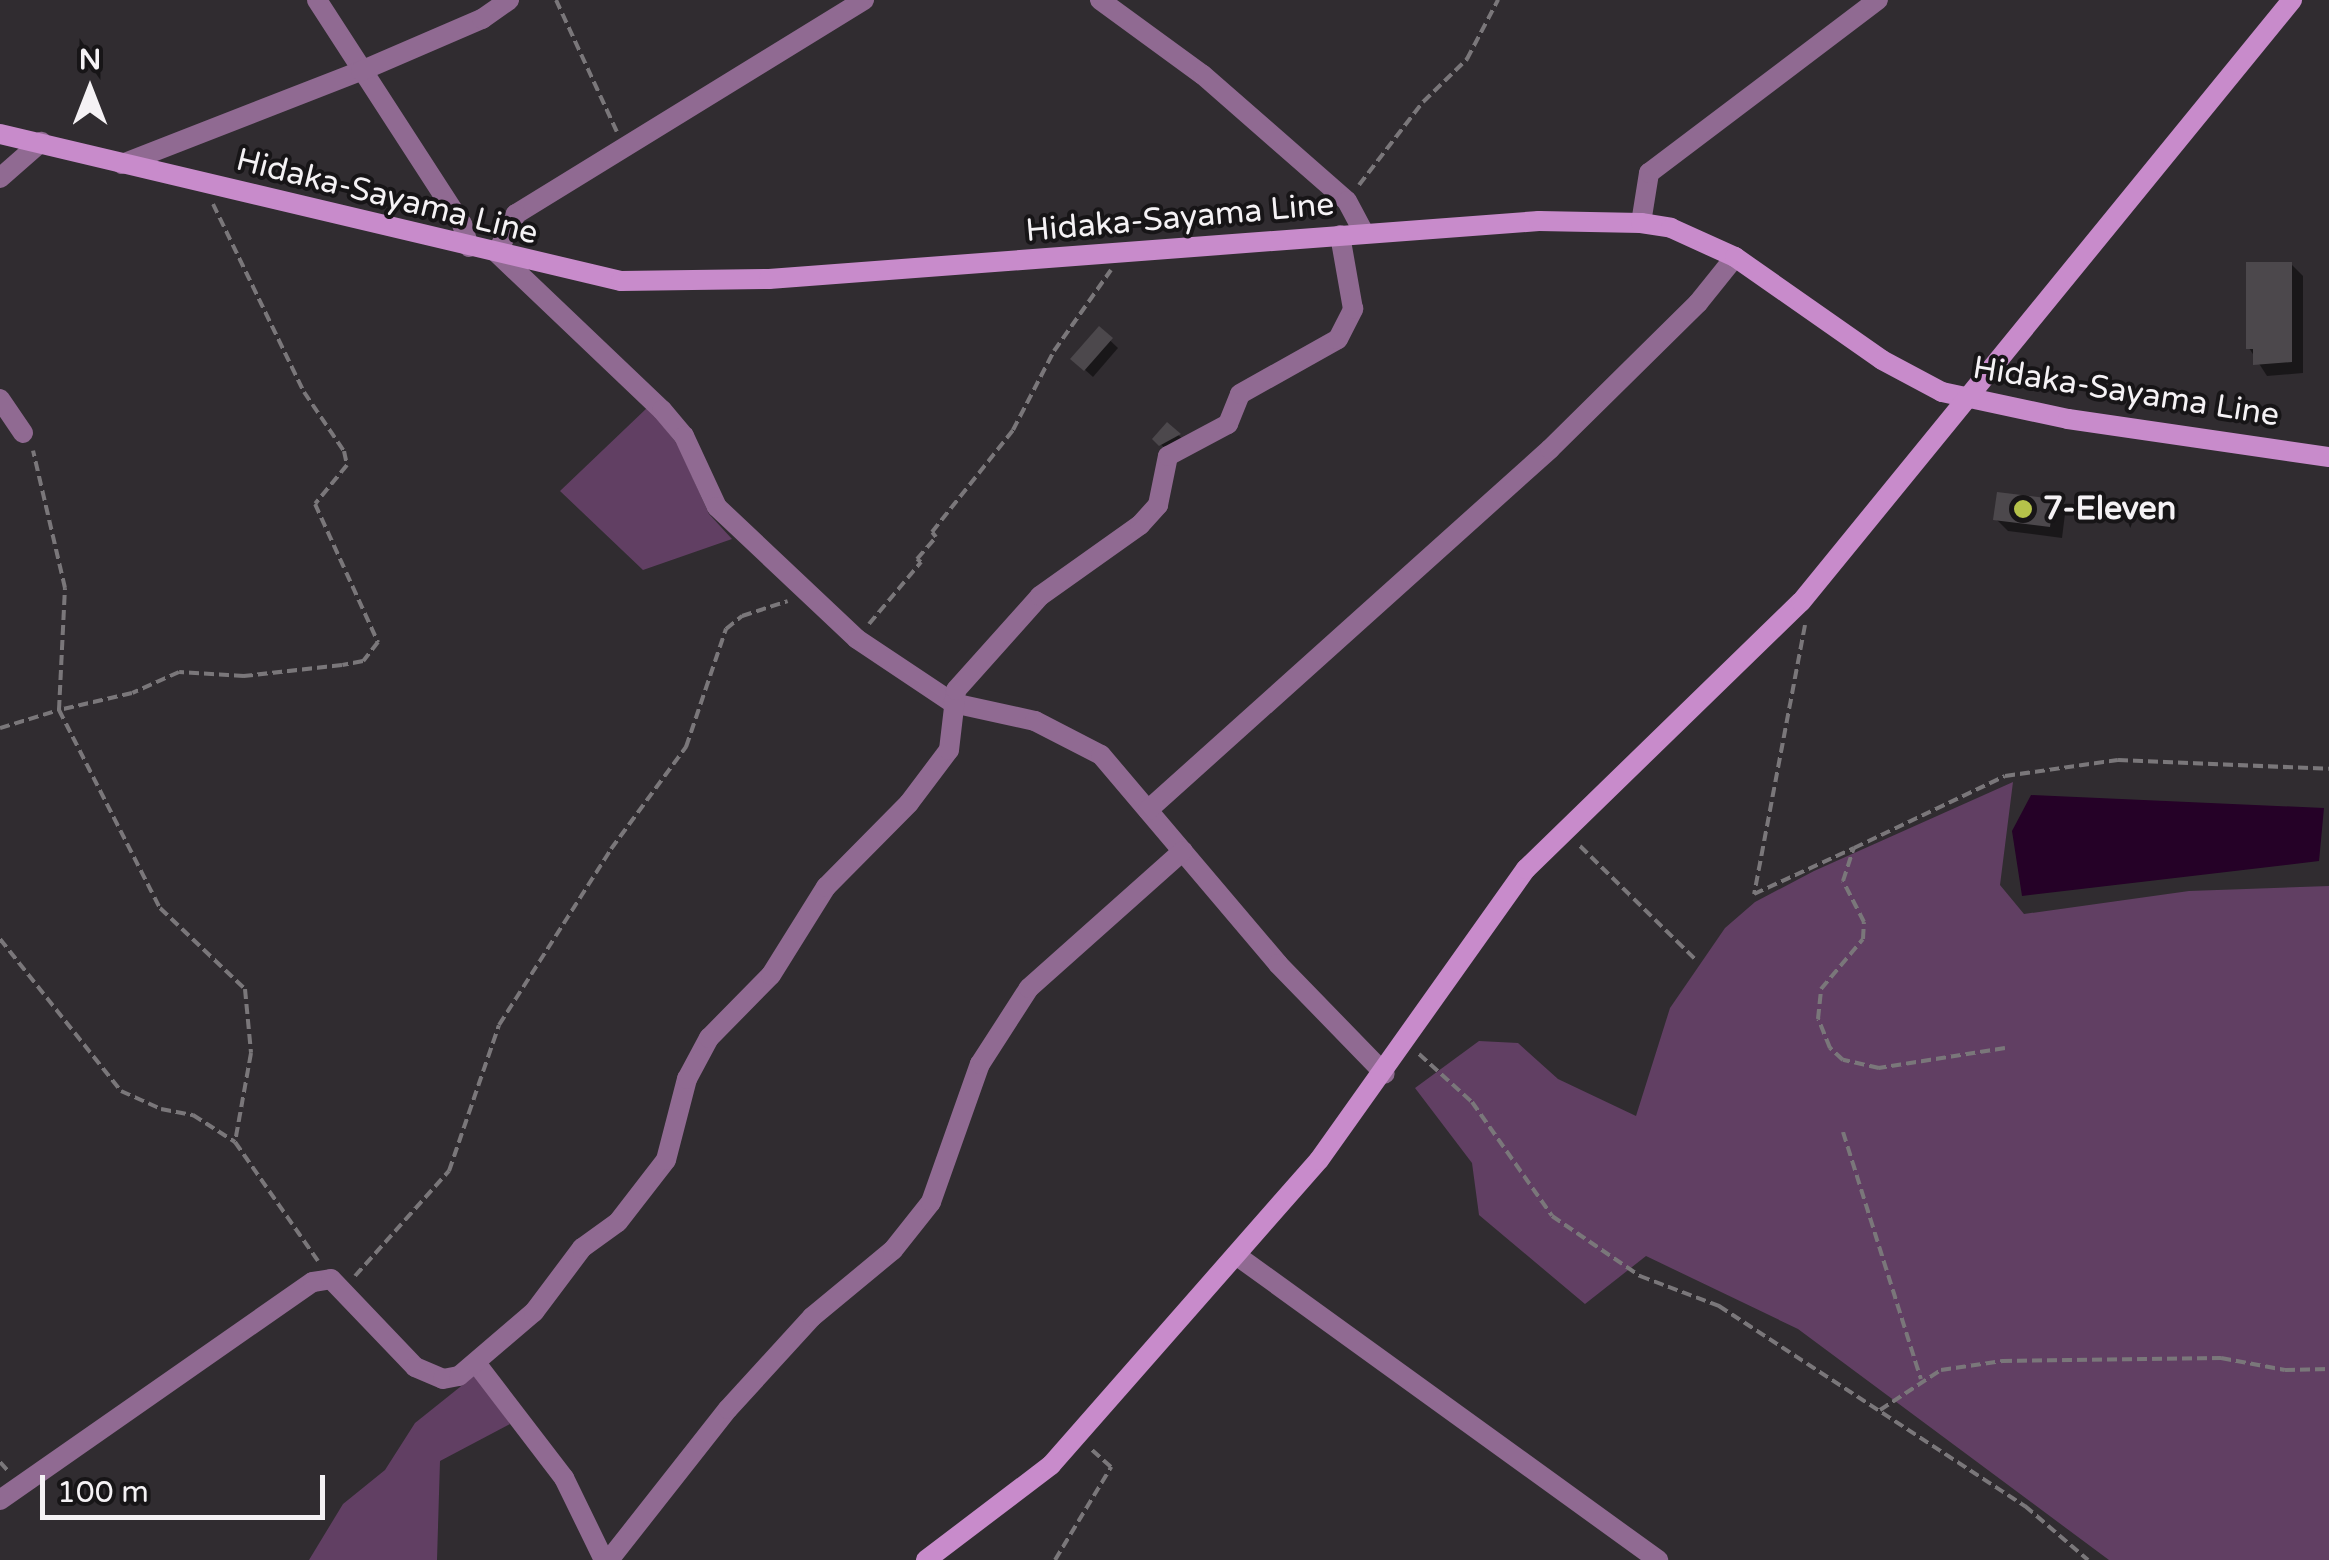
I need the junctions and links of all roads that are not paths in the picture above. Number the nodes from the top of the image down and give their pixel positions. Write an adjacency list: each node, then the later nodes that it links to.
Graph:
1 (317, 0): 7 (street)
2 (509, 0): 7 (street)
3 (864, 0): 16 (street)
4 (1100, 0): 13 (street)
5 (1878, 0): 12 (street)
6 (2292, 0): 19 (main road)
7 (361, 71): 10 (street); 15 (street)
8 (0, 134): 9 (main road, Hidaka-Sayama Line)
9 (40, 142): 10 (main road, Hidaka-Sayama Line); 11 (street)
10 (122, 164): 15 (main road, Hidaka-Sayama Line)
11 (0, 178)
12 (1640, 223): 13 (main road, Hidaka-Sayama Line); 17 (main road, Hidaka-Sayama Line)
13 (1364, 233): 14 (main road, Hidaka-Sayama Line)
14 (1340, 235): 16 (main road, Hidaka-Sayama Line); 22 (street)
15 (469, 247): 16 (main road, Hidaka-Sayama Line)
16 (497, 253): 22 (street)
17 (1735, 257): 19 (main road, Hidaka-Sayama Line); 23 (street)
18 (0, 398): 20 (street)
19 (1971, 400): 21 (main road, Hidaka-Sayama Line); 25 (main road)
20 (23, 433)
21 (2329, 457)
22 (953, 703): 23 (street); 27 (street)
23 (1148, 810): 24 (street)
24 (1183, 851): 25 (street); 29 (street)
25 (1385, 1074): 26 (main road)
26 (1236, 1255): 30 (main road); 31 (street)
27 (476, 1363): 28 (street); 29 (street)
28 (0, 1500)
29 (606, 1560)
30 (926, 1560)
31 (1658, 1560)

